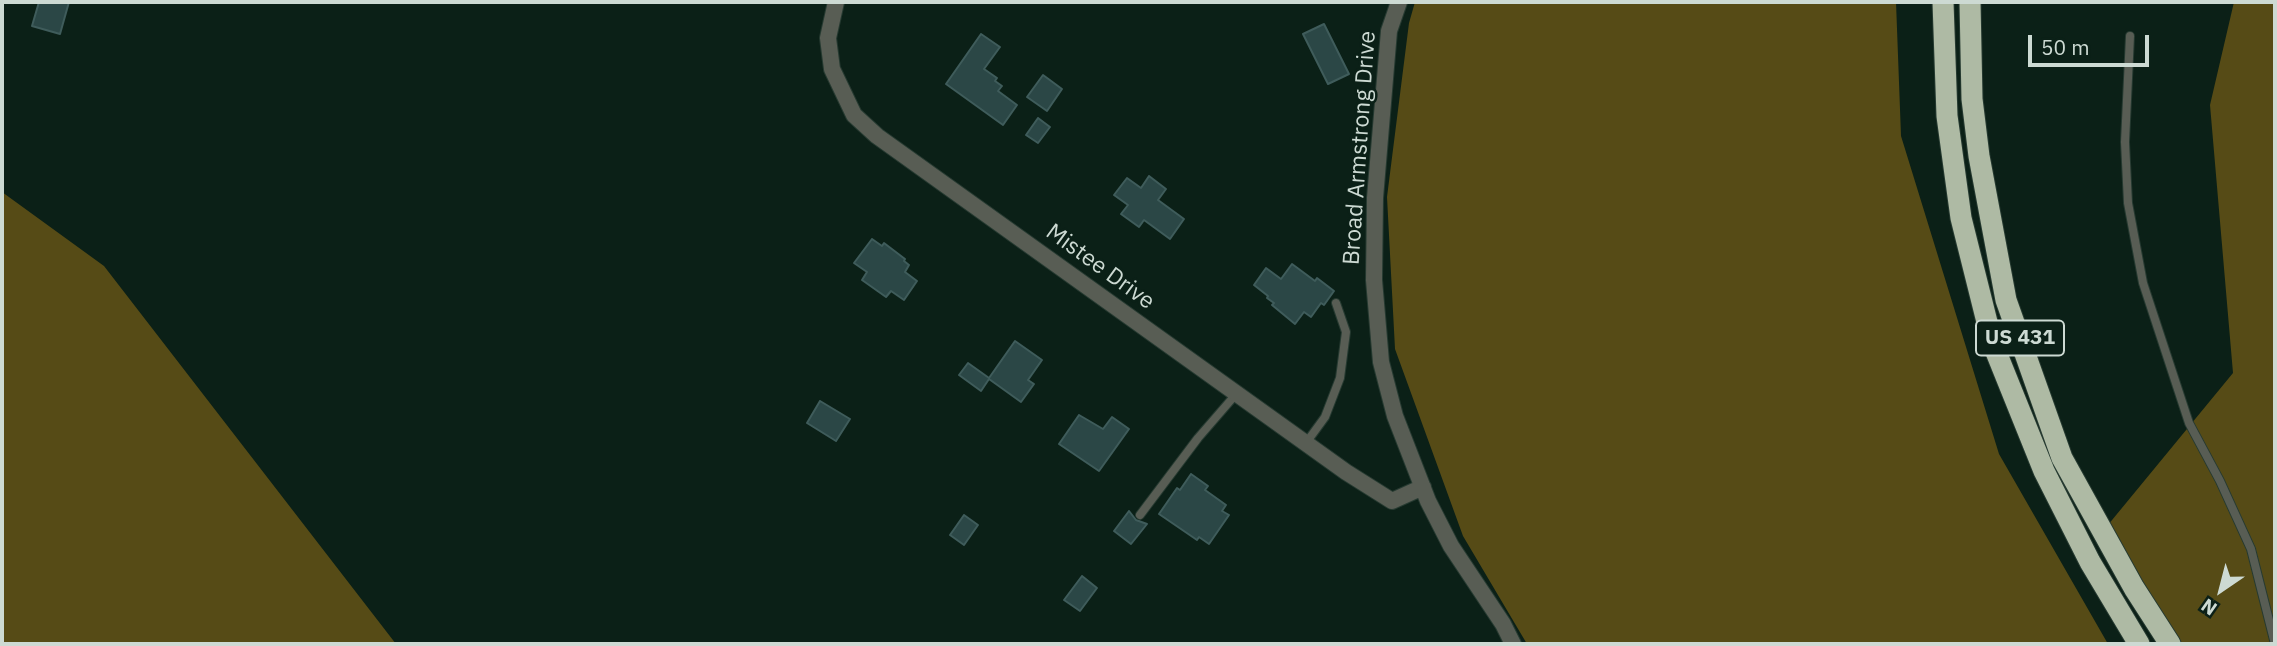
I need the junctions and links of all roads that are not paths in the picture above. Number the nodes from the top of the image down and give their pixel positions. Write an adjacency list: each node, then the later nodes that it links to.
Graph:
1 (836, 2): 7 (street, Mistee Drive)
2 (1399, 2): 9 (street, Broad Armstrong Drive)
3 (1943, 2): 12 (highway, US 431)
4 (1970, 2): 13 (highway, US 431)
5 (2130, 36): 14 (lane)
6 (1336, 303): 8 (lane)
7 (1237, 393): 8 (street, Mistee Drive); 10 (lane)
8 (1306, 443): 9 (street, Mistee Drive)
9 (1423, 487): 11 (street, Broad Armstrong Drive)
10 (1140, 515)
11 (1513, 644)
12 (2139, 644)
13 (2170, 644)
14 (2275, 644)

